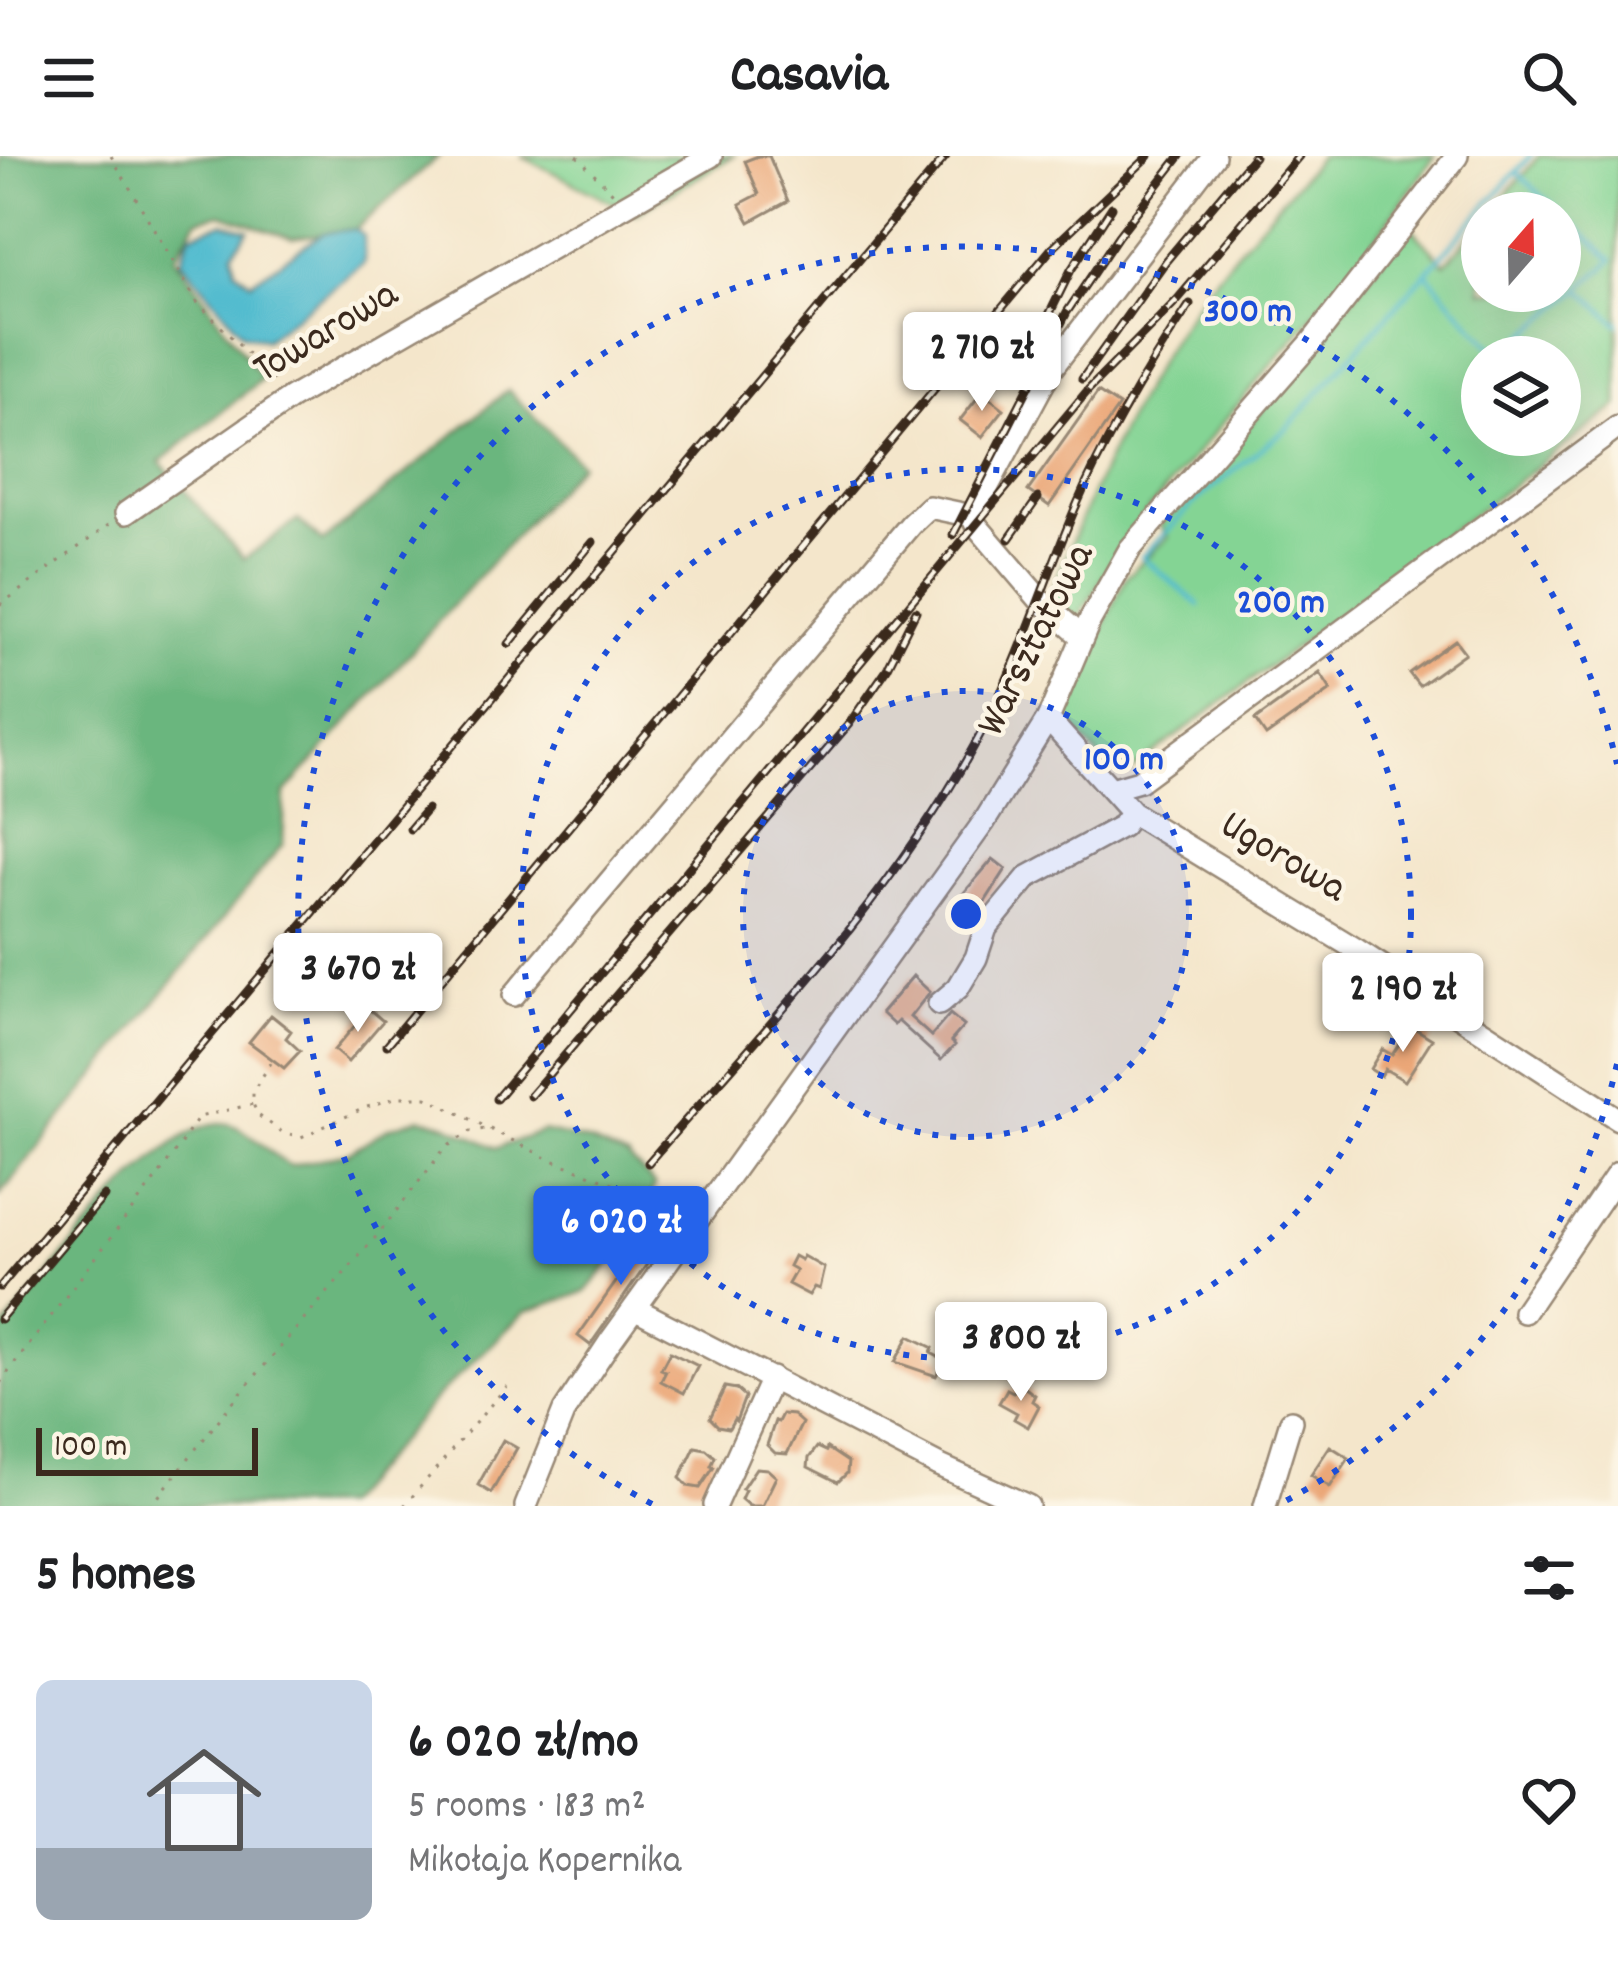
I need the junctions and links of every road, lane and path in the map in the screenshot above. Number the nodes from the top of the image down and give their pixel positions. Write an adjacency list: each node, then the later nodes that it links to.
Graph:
1 (111, 156): 7 (path)
2 (577, 156): 6 (path)
3 (711, 156): 6 (street, Towarowa)
4 (1214, 156): 10 (street)
5 (1457, 156): 12 (street, Warsztatowa)
6 (625, 204): 7 (street, Towarowa)
7 (291, 398): 9 (street, Towarowa)
8 (1618, 427): 14 (street)
9 (126, 513): 11 (path)
10 (972, 516): 12 (street); 16 (street)
11 (0, 605)
12 (1082, 637): 13 (street, Warsztatowa)
13 (1048, 719): 14 (street, Ugorowa); 23 (street, Warsztatowa)
14 (1112, 789): 15 (street, Ugorowa)
15 (1132, 813): 17 (street); 20 (street, Ugorowa)
16 (514, 995)
17 (939, 1004)
18 (271, 1063): 19 (path)
19 (253, 1104): 21 (path); 27 (path)
20 (1618, 1119)
21 (493, 1130): 23 (path); 32 (path)
22 (1618, 1173): 25 (street)
23 (686, 1234): 24 (street, Warsztatowa)
24 (634, 1308): 26 (street); 30 (street, Warsztatowa)
25 (1524, 1312)
26 (772, 1378): 31 (street); 34 (street)
27 (0, 1383)
28 (507, 1386): 33 (path)
29 (1291, 1420): 35 (street)
30 (530, 1505)
31 (715, 1505)
32 (151, 1506)
33 (404, 1506)
34 (1028, 1506)
35 (1265, 1506)

